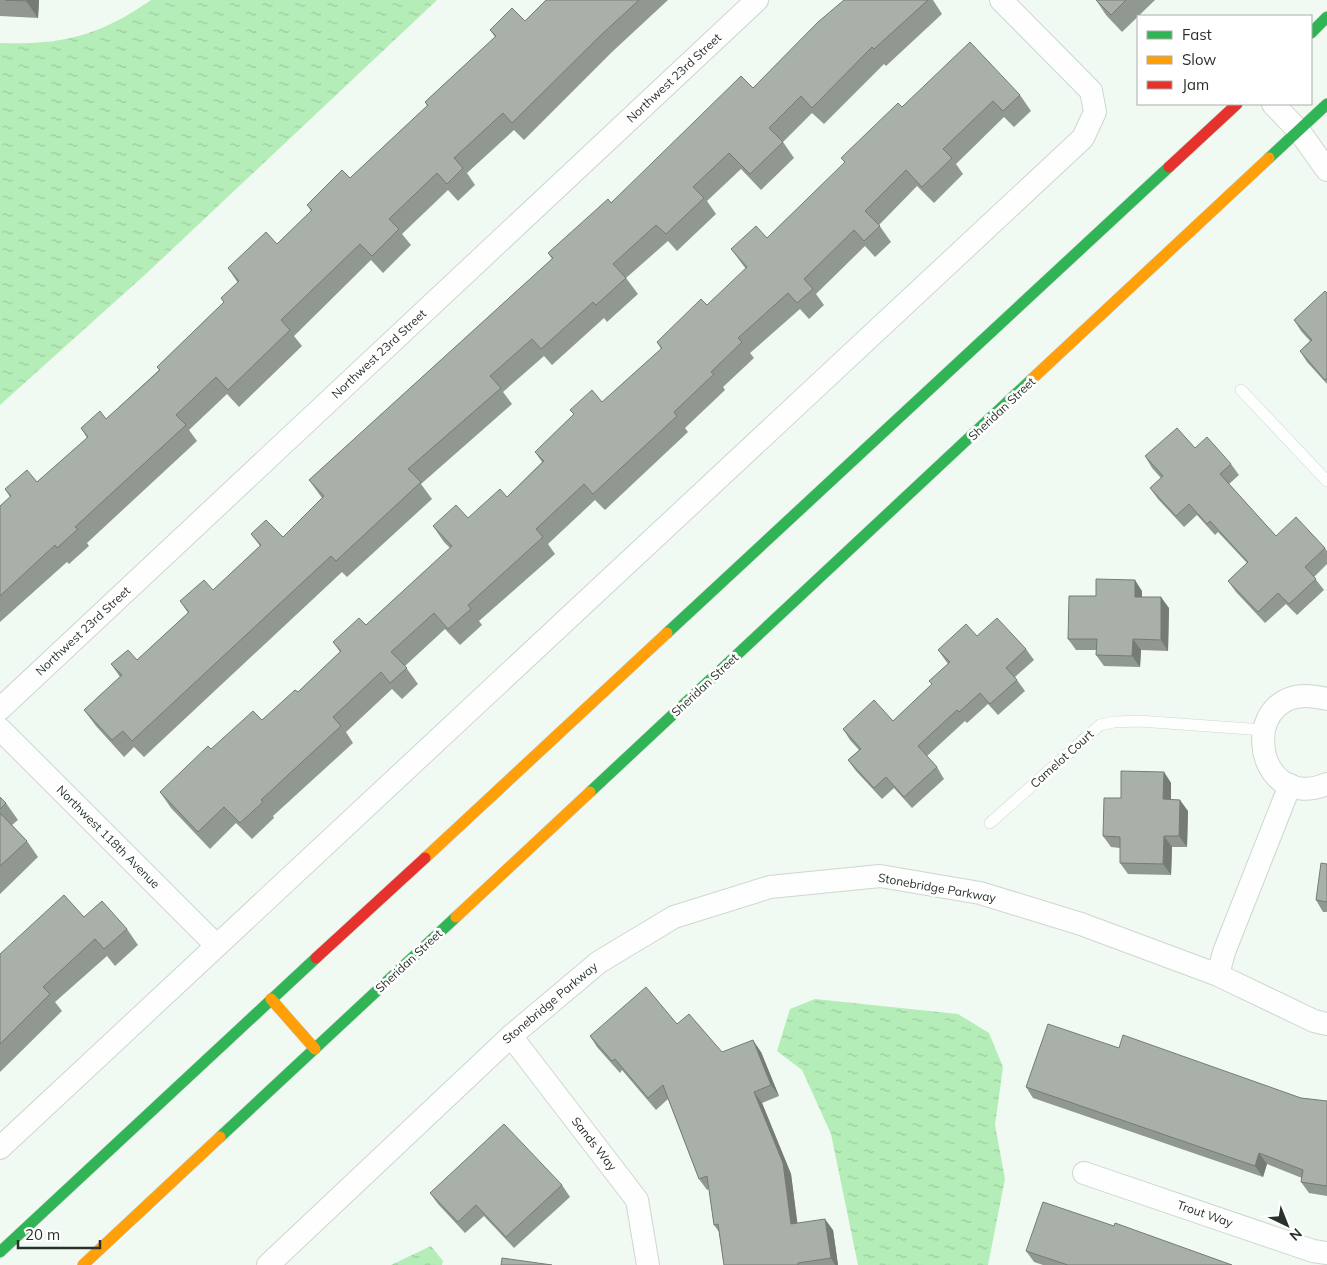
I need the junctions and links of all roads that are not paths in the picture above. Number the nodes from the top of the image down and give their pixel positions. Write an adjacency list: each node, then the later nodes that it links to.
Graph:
1 (757, 0): 14 (street, Northwest 23rd Street)
2 (1001, 0): 20 (street)
3 (1327, 17): 4 (main road)
4 (1312, 32)
5 (1327, 104): 8 (main road, Sheridan Street)
6 (1235, 105): 22 (main road)
7 (1274, 105): 8 (street)
8 (1299, 131): 9 (street); 10 (street); 25 (main road, Sheridan Street)
9 (1327, 139)
10 (1327, 170)
11 (1241, 390): 12 (lane)
12 (1327, 481)
13 (1327, 699): 16 (street)
14 (0, 709)
15 (0, 729): 20 (street, Northwest 118th Avenue)
16 (1264, 730): 18 (street); 19 (lane, Camelot Court)
17 (1327, 784): 18 (street)
18 (1290, 785): 21 (street)
19 (990, 823)
20 (216, 945): 26 (street)
21 (1218, 975): 23 (street, Stonebridge Parkway); 24 (street, Stonebridge Parkway)
22 (271, 999): 25 (main road); 28 (main road)
23 (1327, 1024)
24 (511, 1036): 31 (street, Stonebridge Parkway); 32 (street, Sands Way)
25 (315, 1048): 30 (main road, Sheridan Street)
26 (0, 1148)
27 (1084, 1173): 29 (street, Trout Way)
28 (0, 1252)
29 (1327, 1253)
30 (83, 1265)
31 (268, 1265)
32 (648, 1265)

